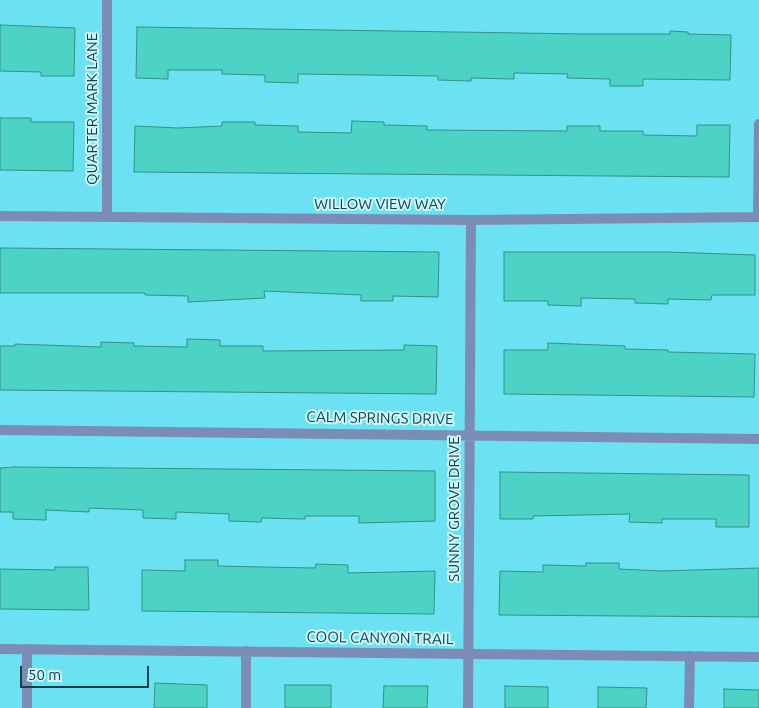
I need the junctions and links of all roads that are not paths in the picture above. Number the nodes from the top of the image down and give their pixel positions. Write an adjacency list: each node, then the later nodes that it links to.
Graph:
1 (107, 0): 4 (street, QUARTER MARK LANE)
2 (759, 124): 5 (street)
3 (0, 216): 4 (street, WILLOW VIEW WAY)
4 (107, 217): 6 (street, WILLOW VIEW WAY)
5 (758, 217): 6 (street, WILLOW VIEW WAY)
6 (471, 220): 8 (street, SUNNY GROVE DRIVE)
7 (0, 430): 8 (street, CALM SPRINGS DRIVE)
8 (470, 434): 9 (street, CALM SPRINGS DRIVE); 13 (street, SUNNY GROVE DRIVE)
9 (759, 439)
10 (0, 649): 11 (street, COOL CANYON TRAIL)
11 (27, 649): 12 (street, COOL CANYON TRAIL); 16 (street)
12 (246, 651): 13 (street, COOL CANYON TRAIL); 17 (street)
13 (469, 654): 14 (street, COOL CANYON TRAIL); 18 (street, SUNNY GROVE DRIVE)
14 (690, 656): 15 (street, COOL CANYON TRAIL); 19 (street)
15 (759, 657)
16 (26, 708)
17 (246, 708)
18 (468, 708)
19 (689, 708)

